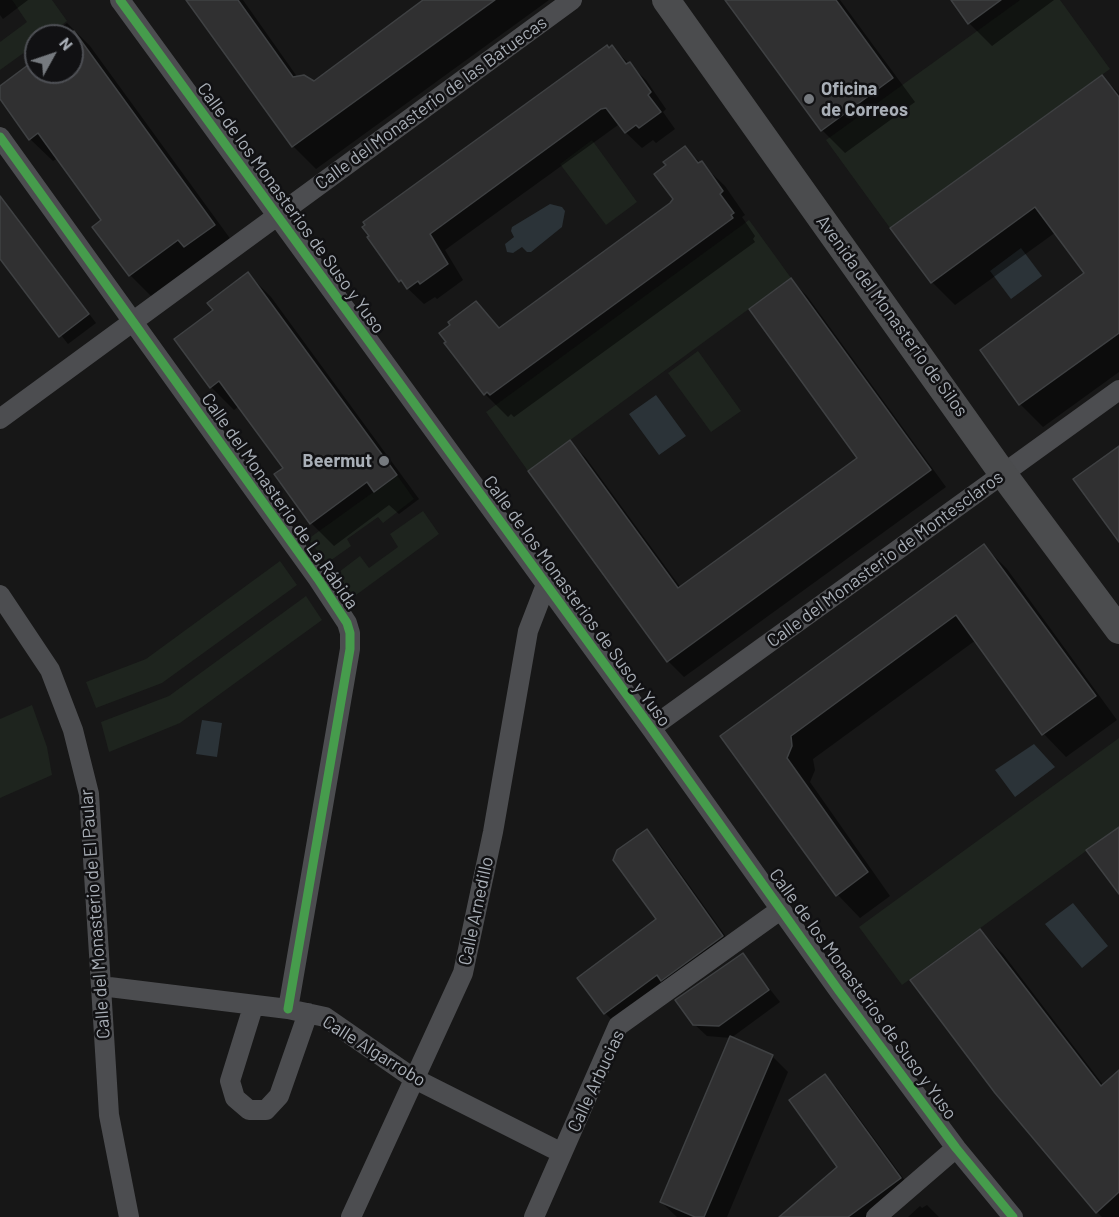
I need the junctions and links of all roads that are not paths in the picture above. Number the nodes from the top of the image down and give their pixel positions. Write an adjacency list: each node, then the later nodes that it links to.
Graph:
1 (120, 0): 5 (street, Calle de los Monasterios de Suso y Yuso)
2 (572, 0): 5 (street, Calle del Monasterio de las Batuecas)
3 (666, 0): 9 (street, Avenida del Monasterio de Silos)
4 (0, 137): 6 (street, Calle del Monasterio de La Rábida)
5 (276, 215): 6 (street, Calle del Monasterio de las Batuecas); 10 (street, Calle de los Monasterios de Suso y Yuso)
6 (134, 322): 8 (street, Calle del Monasterio de las Batuecas); 17 (street, Calle del Monasterio de La Rábida)
7 (1119, 390): 9 (street, Calle del Monasterio de Montesclaros)
8 (0, 419)
9 (1003, 474): 12 (street, Avenida del Monasterio de Silos); 13 (street, Calle del Monasterio de Montesclaros)
10 (545, 587): 13 (street, Calle de los Monasterios de Suso y Yuso); 19 (street, Calle Arnedillo)
11 (0, 595): 15 (street, Calle del Monasterio de El Paular)
12 (1119, 630)
13 (651, 728): 14 (street, Calle de los Monasterios de Suso y Yuso)
14 (780, 910): 20 (street, Calle de los Monasterios de Suso y Yuso); 21 (street, Calle Arbucias)
15 (100, 986): 16 (street, Calle Algarrobo); 22 (street, Calle del Monasterio de El Paular)
16 (253, 1006): 17 (street, Calle Algarrobo); 18 (street)
17 (288, 1009): 18 (street, Calle Algarrobo)
18 (308, 1012): 19 (street, Calle Algarrobo)
19 (413, 1078): 21 (street, Calle Algarrobo); 23 (street, Calle Arnedillo)
20 (956, 1148): 25 (street); 26 (street, Calle de los Monasterios de Suso y Yuso)
21 (562, 1153): 24 (street, Calle Arbucias)
22 (129, 1217)
23 (351, 1217)
24 (534, 1217)
25 (876, 1217)
26 (1013, 1217)

